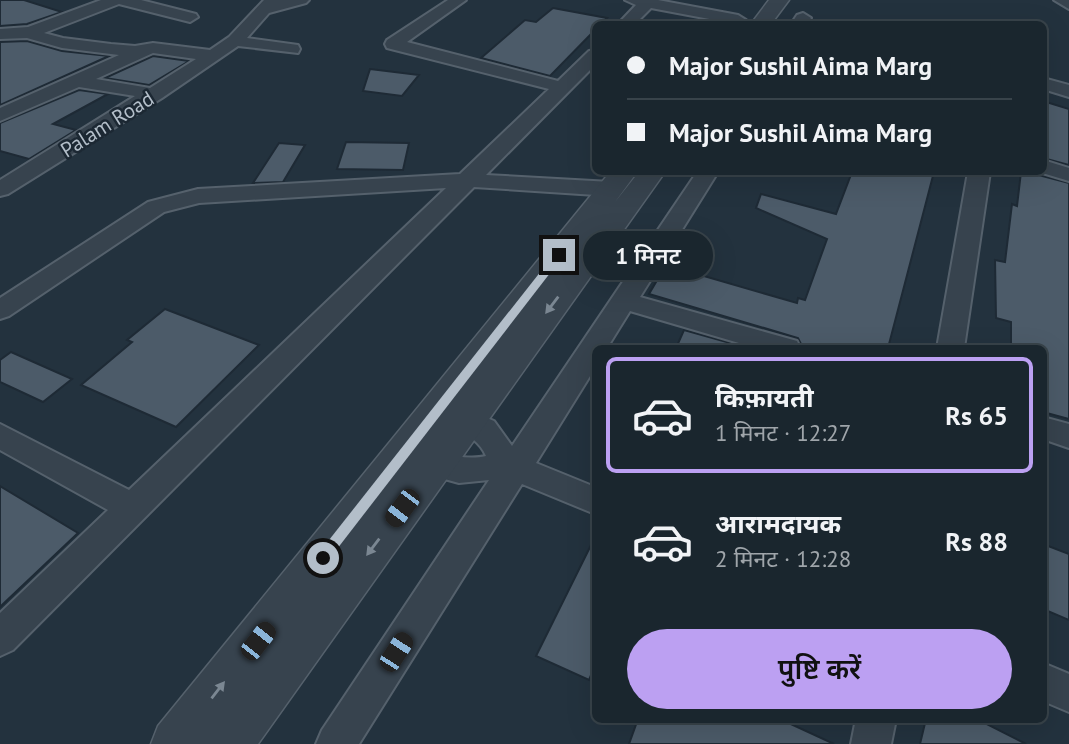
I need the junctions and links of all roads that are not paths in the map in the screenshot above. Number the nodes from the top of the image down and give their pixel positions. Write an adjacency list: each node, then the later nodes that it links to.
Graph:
1 (116, 0): 15 (street)
2 (123, 0): 11 (street)
3 (301, 0): 8 (street)
4 (458, 0): 24 (street)
5 (779, 0): 13 (street)
6 (1062, 0): 9 (street)
7 (644, 1): 10 (street); 12 (street)
8 (269, 4): 17 (street, Palam Road)
9 (1069, 4)
10 (741, 17)
11 (190, 18)
12 (628, 21)
13 (763, 21)
14 (0, 23): 15 (street)
15 (28, 33): 16 (street); 19 (street)
16 (0, 34)
17 (235, 41): 18 (street); 20 (street, Palam Road)
18 (292, 49)
19 (141, 50): 20 (street); 22 (street)
20 (213, 56): 26 (street, Palam Road)
21 (592, 58): 24 (street)
22 (76, 82): 26 (street); 27 (street)
23 (1047, 84): 25 (street)
24 (562, 87): 33 (street)
25 (1069, 91)
26 (155, 94): 35 (street, Palam Road)
27 (0, 115)
28 (1047, 167): 29 (street)
29 (1069, 174)
30 (650, 175): 42 (street, one-way to 42)
31 (705, 175): 36 (street)
32 (979, 175): 40 (street)
33 (467, 180): 34 (street); 37 (street); 49 (street)
34 (617, 180): 42 (street)
35 (0, 189)
36 (625, 301): 38 (street); 39 (street)
37 (0, 310)
38 (594, 345)
39 (777, 345)
40 (950, 345)
41 (592, 348): 47 (street)
42 (452, 414): 46 (street); 47 (street)
43 (1047, 429): 45 (street)
44 (0, 436): 49 (street)
45 (1069, 436)
46 (419, 460): 47 (street); 54 (street, one-way to 46); 55 (street, one-way to 55)
47 (509, 465): 48 (street); 56 (street)
48 (592, 499)
49 (133, 508): 50 (street)
50 (0, 638)
51 (1047, 684): 52 (street)
52 (1069, 693)
53 (875, 723): 57 (street)
54 (176, 744)
55 (227, 744)
56 (336, 744)
57 (871, 744)

